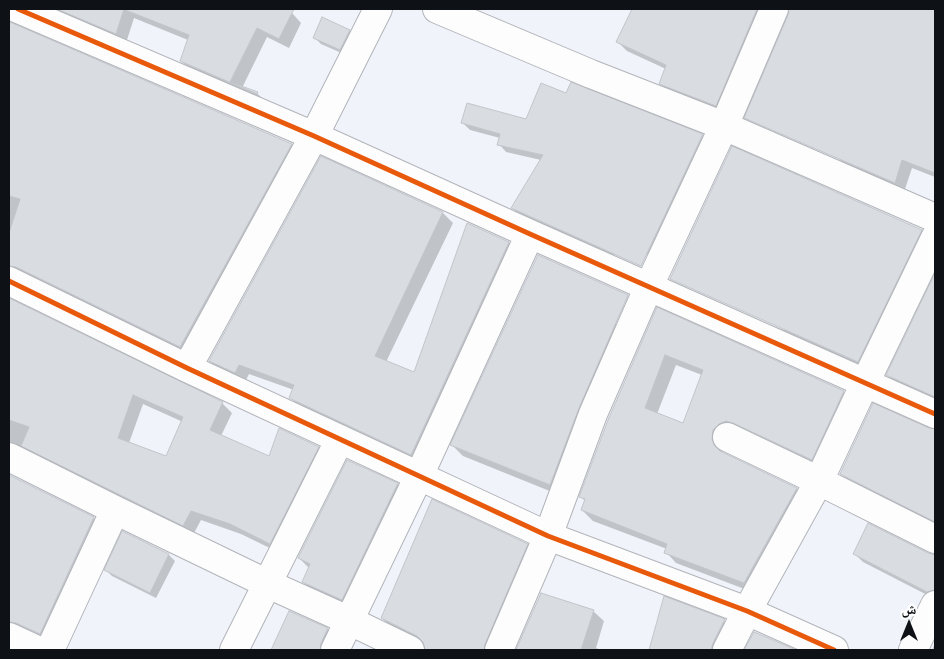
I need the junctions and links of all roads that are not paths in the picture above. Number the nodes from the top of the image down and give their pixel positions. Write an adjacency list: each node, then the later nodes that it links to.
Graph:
1 (18, 9): 6 (street)
2 (378, 9): 6 (street)
3 (437, 9): 5 (street)
4 (774, 9): 5 (street)
5 (724, 126): 7 (street); 11 (street)
6 (314, 136): 8 (street); 12 (street)
7 (935, 218)
8 (530, 234): 11 (street); 18 (street)
9 (935, 238): 13 (street)
10 (9, 281): 12 (street)
11 (650, 286): 13 (street); 21 (street)
12 (187, 368): 16 (street)
13 (865, 383): 14 (street); 19 (street)
14 (935, 414)
15 (727, 437): 19 (street)
16 (340, 439): 18 (street); 23 (street)
17 (9, 457): 20 (street)
18 (419, 476): 21 (street); 26 (street)
19 (819, 481): 22 (street); 25 (street)
20 (116, 510): 23 (street); 29 (street)
21 (548, 536): 25 (street); 33 (street)
22 (935, 539)
23 (268, 584): 26 (street); 30 (street)
24 (935, 605): 36 (street)
25 (747, 611): 34 (street); 35 (street)
26 (350, 621): 31 (street); 32 (street)
27 (9, 638): 28 (street)
28 (37, 650)
29 (50, 650)
30 (234, 650)
31 (335, 650)
32 (410, 650)
33 (499, 650)
34 (727, 650)
35 (834, 650)
36 (913, 650)

